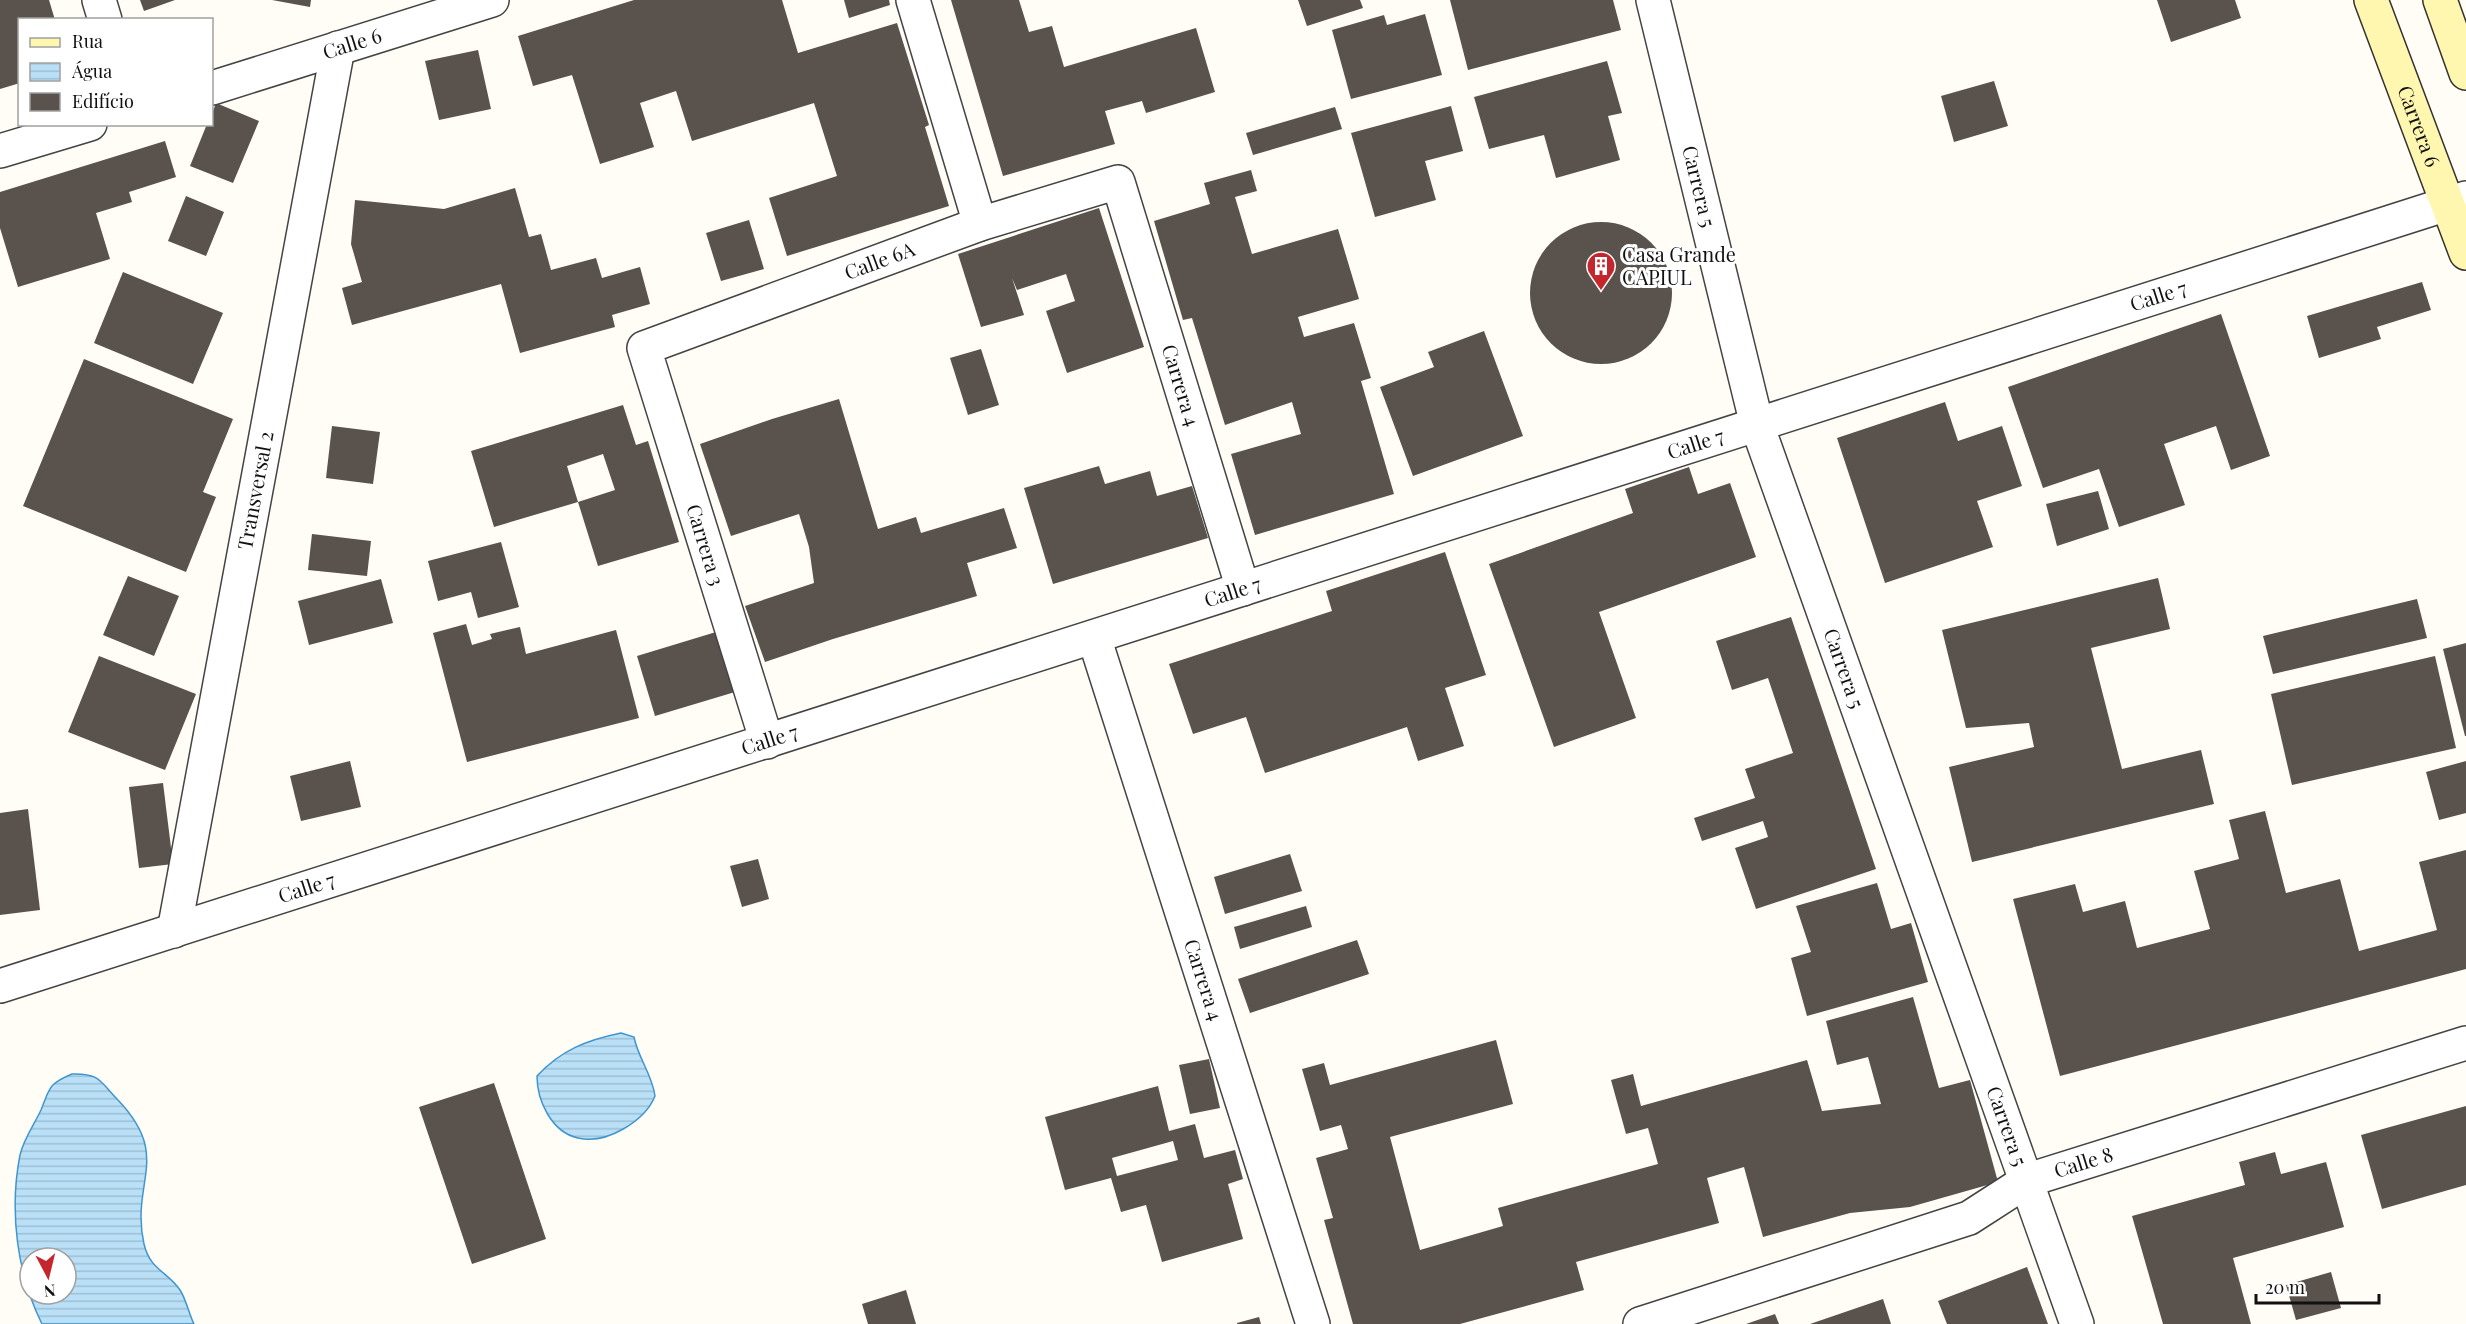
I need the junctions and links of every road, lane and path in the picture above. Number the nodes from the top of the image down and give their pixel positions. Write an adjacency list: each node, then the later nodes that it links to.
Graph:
1 (99, 0): 7 (street)
2 (492, 0): 8 (street, Calle 6)
3 (913, 0): 15 (street)
4 (1653, 0): 18 (street, Carrera 5)
5 (2371, 0): 14 (main road, Carrera 6)
6 (2440, 0): 9 (main road)
7 (104, 18)
8 (338, 48): 10 (street, Calle 6); 22 (street, Transversal 2)
9 (2466, 73)
10 (213, 87)
11 (83, 126): 12 (street)
12 (0, 151)
13 (1118, 182): 15 (street, Calle 6A); 19 (street, Carrera 4)
14 (2457, 202): 16 (main road, Carrera 6); 18 (street, Calle 7)
15 (980, 224): 17 (street, Calle 6A)
16 (2466, 253)
17 (644, 348): 21 (street, Carrera 3)
18 (1757, 425): 19 (street, Calle 7); 25 (street, Carrera 5)
19 (1243, 589): 20 (street, Calle 7)
20 (1094, 637): 21 (street, Calle 7); 26 (street, Carrera 4)
21 (767, 742): 22 (street, Calle 7)
22 (174, 931): 23 (street, Calle 7)
23 (0, 986)
24 (2466, 1043): 25 (street, Calle 8)
25 (2028, 1180): 27 (street, Calle 8); 28 (street, Carrera 5)
26 (1313, 1324)
27 (1640, 1324)
28 (2077, 1324)

